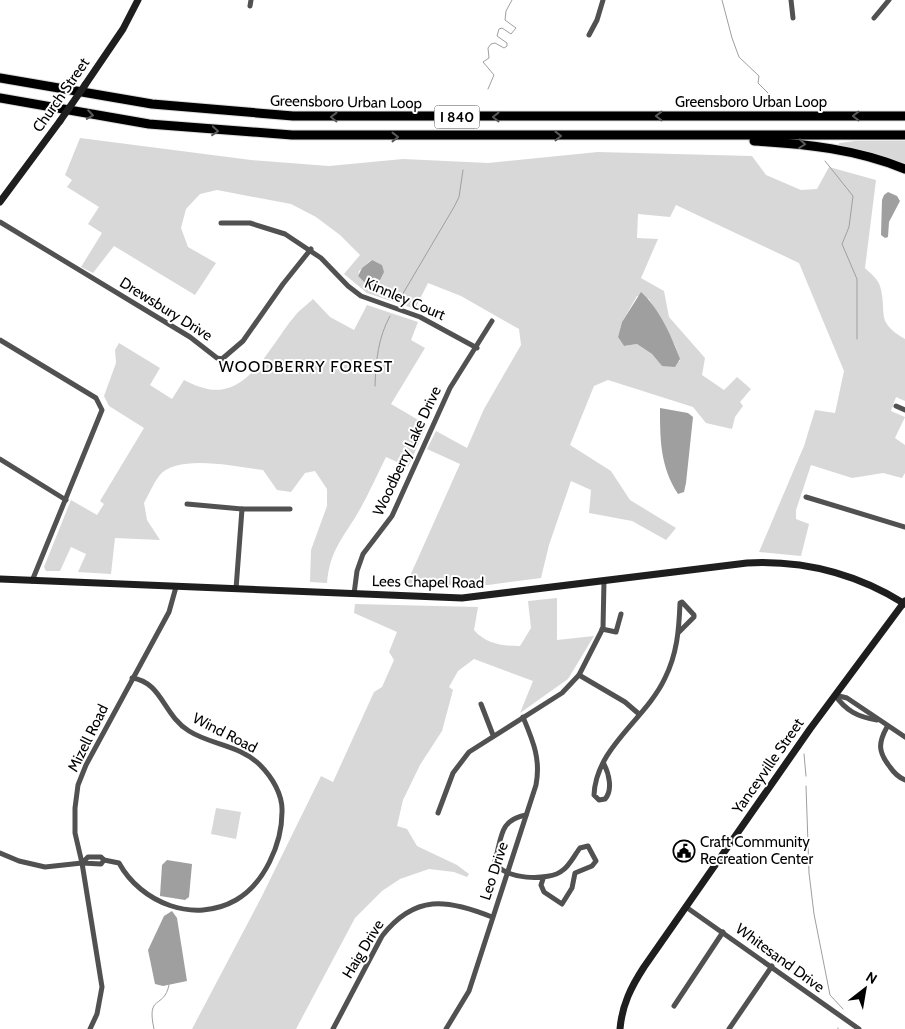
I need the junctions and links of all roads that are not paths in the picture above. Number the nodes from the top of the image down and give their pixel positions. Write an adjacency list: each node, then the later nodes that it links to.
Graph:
1 (138, 0): 14 (main road, Church Street, bridge)
2 (603, 0): 7 (street)
3 (791, 0): 5 (street)
4 (888, 0): 6 (street)
5 (793, 18)
6 (874, 18)
7 (589, 35)
8 (0, 78): 10 (highway, Greensboro Urban Loop / I 840, one-way to 8)
9 (2, 99): 12 (highway, I 840, one-way to 12)
10 (905, 116)
11 (905, 135): 12 (highway, I 840)
12 (684, 136): 13 (highway, one-way to 13)
13 (905, 169)
14 (0, 202)
15 (0, 222): 17 (street, Drewsbury Drive)
16 (221, 223): 17 (street, Kinnley Court)
17 (311, 249): 20 (street, Kinnley Court)
18 (492, 321): 20 (street, Woodberry Lake Drive)
19 (0, 340): 25 (street)
20 (477, 348): 35 (street, Woodberry Lake Drive)
21 (896, 406): 22 (street)
22 (905, 410)
23 (0, 459): 25 (street)
24 (806, 497): 29 (street)
25 (66, 500): 31 (street)
26 (187, 504): 28 (street)
27 (290, 508): 28 (street)
28 (242, 509): 34 (street)
29 (905, 527)
30 (0, 579): 31 (main road, Lees Chapel Road)
31 (32, 581): 33 (main road, Lees Chapel Road)
32 (604, 582): 35 (main road, Lees Chapel Road); 36 (main road, Lees Chapel Road); 38 (street)
33 (176, 587): 34 (main road, Lees Chapel Road); 41 (street, Mizell Road)
34 (236, 590): 35 (main road, Lees Chapel Road)
35 (354, 594)
36 (905, 603): 42 (main road, Yanceyville Street)
37 (621, 614): 38 (street)
38 (602, 629): 40 (street)
39 (679, 632): 39 (street); 46 (street)
40 (579, 675): 46 (street); 47 (street)
41 (132, 678): 57 (street, Mizell Road); 57 (street, Wind Road)
42 (835, 695): 44 (street); 45 (street); 62 (main road, Yanceyville Street)
43 (481, 704): 50 (street)
44 (858, 706): 45 (street); 48 (street)
45 (854, 713): 48 (street)
46 (639, 714): 52 (street)
47 (523, 717): 50 (street); 55 (street, Leo Drive)
48 (877, 720): 49 (street)
49 (887, 727): 51 (street); 53 (street)
50 (493, 735): 54 (street)
51 (905, 737)
52 (604, 764): 52 (street)
53 (905, 780)
54 (438, 813)
55 (526, 815): 59 (street, Leo Drive); 59 (street)
56 (0, 853): 57 (street, Wind Road)
57 (82, 863): 67 (street, Mizell Road)
58 (563, 871): 60 (street); 60 (street); 61 (street)
59 (507, 872): 61 (street); 63 (street, Leo Drive)
60 (573, 878): 61 (street)
61 (543, 879)
62 (686, 907): 64 (street, Whitesand Drive); 70 (main road, Yanceyville Street)
63 (492, 917): 68 (street, Haig Drive); 69 (street, Leo Drive)
64 (723, 932): 65 (street, Whitesand Drive); 66 (street)
65 (772, 966): 71 (street); 72 (street, Whitesand Drive)
66 (674, 1006)
67 (90, 1029)
68 (334, 1029)
69 (446, 1029)
70 (620, 1029)
71 (729, 1029)
72 (860, 1029)

